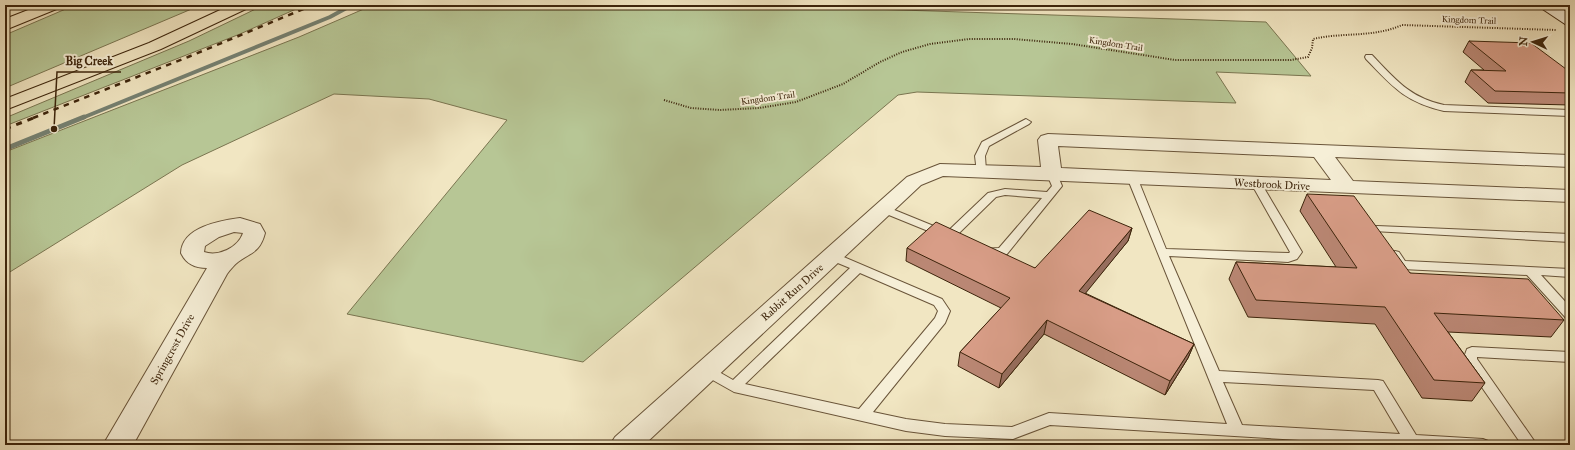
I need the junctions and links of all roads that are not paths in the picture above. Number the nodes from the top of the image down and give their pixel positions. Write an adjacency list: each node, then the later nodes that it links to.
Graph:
1 (54, 5): 5 (highway)
2 (212, 5): 8 (highway)
3 (243, 5): 9 (highway)
4 (1546, 5): 6 (street)
5 (5, 25)
6 (1566, 26)
7 (1369, 57): 10 (lane)
8 (5, 93)
9 (5, 105)
10 (1570, 113)
11 (1026, 122): 14 (lane)
12 (1319, 150): 13 (street); 15 (street); 18 (street)
13 (1570, 161)
14 (978, 170): 15 (street, Westbrook Drive); 21 (street, Rabbit Run Drive)
15 (1052, 174): 16 (street, Westbrook Drive); 19 (lane)
16 (1132, 178): 17 (street, Westbrook Drive); 28 (lane)
17 (1256, 183): 18 (street, Westbrook Drive); 28 (lane)
18 (1352, 193): 20 (street, Westbrook Drive)
19 (1049, 195): 24 (lane); 27 (lane)
20 (1570, 196)
21 (883, 209): 24 (lane); 29 (street, Rabbit Run Drive)
22 (1368, 217): 23 (lane)
23 (1377, 229): 25 (lane); 32 (lane)
24 (950, 236): 26 (lane)
25 (1570, 238)
26 (963, 242)
27 (976, 247)
28 (1162, 252): 37 (lane)
29 (832, 256): 31 (lane); 36 (street, Rabbit Run Drive)
30 (230, 257): 42 (street, Springcrest Drive)
31 (858, 268): 38 (lane); 39 (lane)
32 (1530, 271): 33 (lane); 34 (lane)
33 (1570, 273)
34 (1570, 315)
35 (1570, 357): 45 (lane)
36 (707, 370): 38 (lane); 43 (street, Rabbit Run Drive)
37 (1214, 376): 40 (lane); 41 (lane)
38 (734, 387): 39 (lane)
39 (862, 416): 40 (lane)
40 (1237, 430): 41 (lane)
41 (1412, 441): 44 (lane)
42 (118, 445)
43 (625, 445)
44 (1483, 445)
45 (1530, 445)

